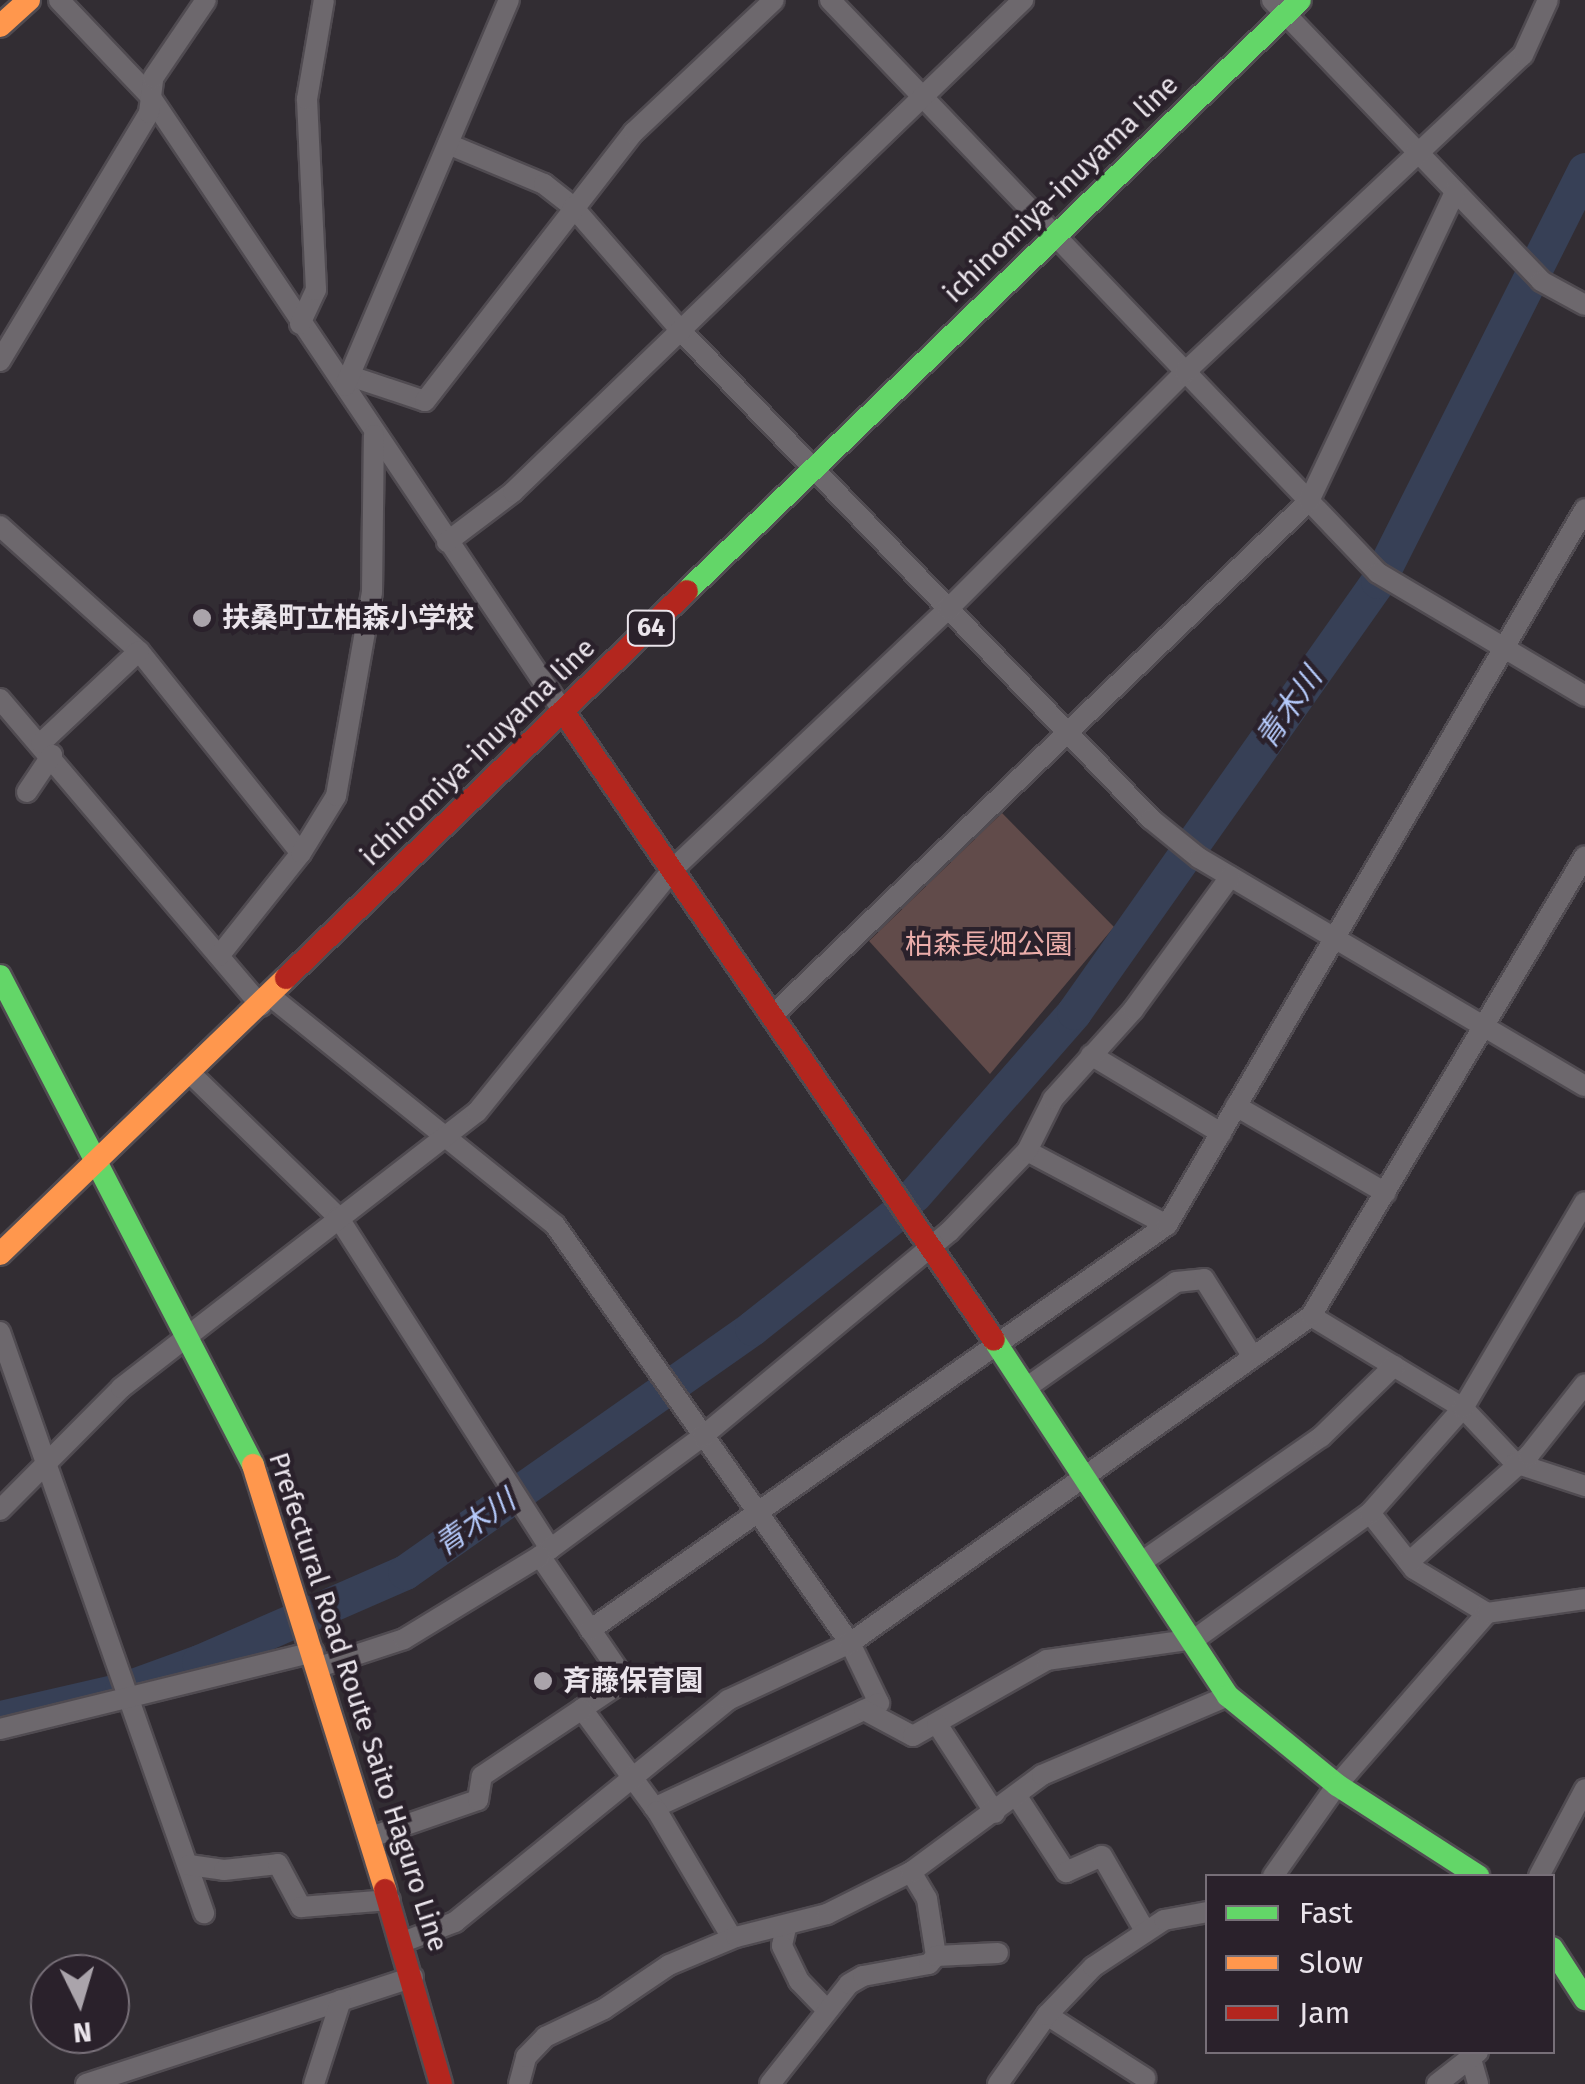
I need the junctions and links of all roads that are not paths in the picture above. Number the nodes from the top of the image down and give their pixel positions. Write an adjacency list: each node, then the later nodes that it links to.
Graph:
1 (28, 0): 11 (main road)
2 (58, 0): 12 (street)
3 (206, 0): 12 (street)
4 (324, 0): 20 (street)
5 (509, 0): 14 (street)
6 (774, 0): 17 (street)
7 (830, 0): 13 (street)
8 (1023, 0): 13 (street)
9 (1548, 0): 15 (street)
10 (1285, 5): 15 (street); 18 (main road, ichinomiya-inuyama line / 64)
11 (0, 26)
12 (150, 96): 20 (street); 22 (street)
13 (923, 98): 18 (street); 21 (street)
14 (448, 144): 17 (street); 24 (street)
15 (1418, 154): 16 (street); 23 (street)
16 (1455, 192): 19 (street); 27 (street)
17 (573, 207): 21 (street); 24 (street)
18 (1052, 238): 23 (street); 26 (main road, ichinomiya-inuyama line / 64)
19 (1585, 305)
20 (300, 324): 24 (street)
21 (681, 330): 26 (street); 30 (street)
22 (0, 361)
23 (1184, 372): 27 (street); 31 (street)
24 (347, 382): 25 (street)
25 (374, 435): 30 (street); 40 (street)
26 (815, 472): 31 (street); 36 (main road, ichinomiya-inuyama line / 64)
27 (1310, 501): 32 (street); 37 (street)
28 (1585, 510): 32 (street)
29 (0, 526): 33 (street)
30 (447, 542): 36 (street)
31 (949, 608): 37 (street); 42 (street)
32 (1504, 650): 34 (street); 44 (street)
33 (139, 651): 38 (street); 40 (street)
34 (1585, 696)
35 (0, 699): 38 (street)
36 (564, 711): 42 (main road); 47 (main road, ichinomiya-inuyama line / 64)
37 (1069, 732): 43 (street); 48 (street)
38 (47, 749): 39 (street); 45 (street)
39 (27, 792)
40 (301, 853): 45 (street)
41 (1585, 856): 49 (street)
42 (672, 870): 48 (main road); 55 (street)
43 (1230, 877): 44 (street); 50 (street)
44 (1333, 938): 49 (street); 53 (street)
45 (219, 956): 47 (street)
46 (0, 976): 57 (main road, Prefectural Road Route Saito Haguro Line)
47 (265, 1000): 51 (main road, ichinomiya-inuyama line / 64); 55 (street)
48 (774, 1014): 62 (main road)
49 (1486, 1026): 52 (street); 58 (street)
50 (1091, 1055): 54 (street); 56 (street)
51 (189, 1072): 57 (main road, ichinomiya-inuyama line / 64); 60 (street)
52 (1585, 1086)
53 (1236, 1106): 54 (street); 58 (street)
54 (1220, 1132): 61 (street)
55 (444, 1136): 60 (street); 73 (street)
56 (1026, 1151): 61 (street); 62 (street)
57 (99, 1158): 63 (main road, ichinomiya-inuyama line / 64); 66 (main road, Prefectural Road Route Saito Haguro Line)
58 (1386, 1193): 64 (street)
59 (1585, 1202): 72 (street)
60 (338, 1218): 66 (street); 81 (street)
61 (1167, 1225): 67 (street)
62 (931, 1247): 67 (main road); 73 (street)
63 (0, 1254)
64 (1311, 1316): 68 (street); 69 (street)
65 (0, 1332): 74 (street)
66 (191, 1332): 74 (street); 89 (main road, Prefectural Road Route Saito Haguro Line)
67 (998, 1346): 71 (main road); 79 (street)
68 (1253, 1358): 71 (street); 76 (street)
69 (1394, 1366): 72 (street); 82 (street)
70 (1585, 1384): 75 (street)
71 (1026, 1388): 76 (main road)
72 (1463, 1408): 75 (street); 80 (street)
73 (703, 1436): 79 (street); 81 (street)
74 (49, 1462): 78 (street); 91 (street)
75 (1516, 1463): 77 (street); 83 (street)
76 (1088, 1477): 82 (main road); 88 (street)
77 (1585, 1486)
78 (0, 1510)
79 (760, 1511): 86 (street); 88 (street)
80 (1370, 1513): 83 (street); 87 (street)
81 (545, 1552): 86 (street); 89 (street)
82 (1143, 1561): 87 (main road)
83 (1409, 1562): 85 (street)
84 (1585, 1599): 85 (street)
85 (1487, 1613): 97 (street)
86 (590, 1630): 92 (street)
87 (1195, 1639): 90 (main road); 94 (street)
88 (850, 1643): 93 (street); 96 (street)
89 (316, 1660): 91 (street); 102 (main road, Prefectural Road Route Saito Haguro Line)
90 (1228, 1696): 97 (main road); 99 (street)
91 (133, 1699): 95 (street); 103 (street)
92 (582, 1709): 96 (street); 102 (street)
93 (864, 1710): 94 (street); 100 (street)
94 (937, 1724): 101 (street)
95 (0, 1728)
96 (632, 1778): 100 (street); 114 (street)
97 (1337, 1785): 105 (street); 106 (main road)
98 (1585, 1789): 107 (street)
99 (1016, 1795): 101 (street); 112 (street)
100 (654, 1808): 113 (street)
101 (994, 1813): 104 (street)
102 (372, 1837): 108 (main road, Prefectural Road Route Saito Haguro Line)
103 (190, 1865): 108 (street); 109 (street)
104 (911, 1872): 111 (street); 117 (street)
105 (1274, 1874)
106 (1475, 1874)
107 (1540, 1874)
108 (390, 1900): 114 (main road, Prefectural Road Route Saito Haguro Line)
109 (204, 1913)
110 (1205, 1913): 112 (street)
111 (786, 1928): 113 (street); 121 (street)
112 (1144, 1929): 122 (street)
113 (732, 1938): 129 (street)
114 (403, 1942): 118 (main road, Prefectural Road Route Saito Haguro Line)
115 (1555, 1952): 119 (main road)
116 (998, 1953): 117 (street)
117 (936, 1956): 121 (street)
118 (413, 1977): 120 (street); 128 (main road, Prefectural Road Route Saito Haguro Line)
119 (1582, 1990)
120 (342, 2000): 126 (street); 127 (street)
121 (828, 2010): 125 (street)
122 (1047, 2015): 124 (street); 130 (street)
123 (1475, 2055): 131 (street); 132 (street)
124 (1144, 2078)
125 (776, 2083)
126 (86, 2084)
127 (314, 2084)
128 (441, 2084)
129 (519, 2084)
130 (998, 2084)
131 (1438, 2084)
132 (1478, 2084)

